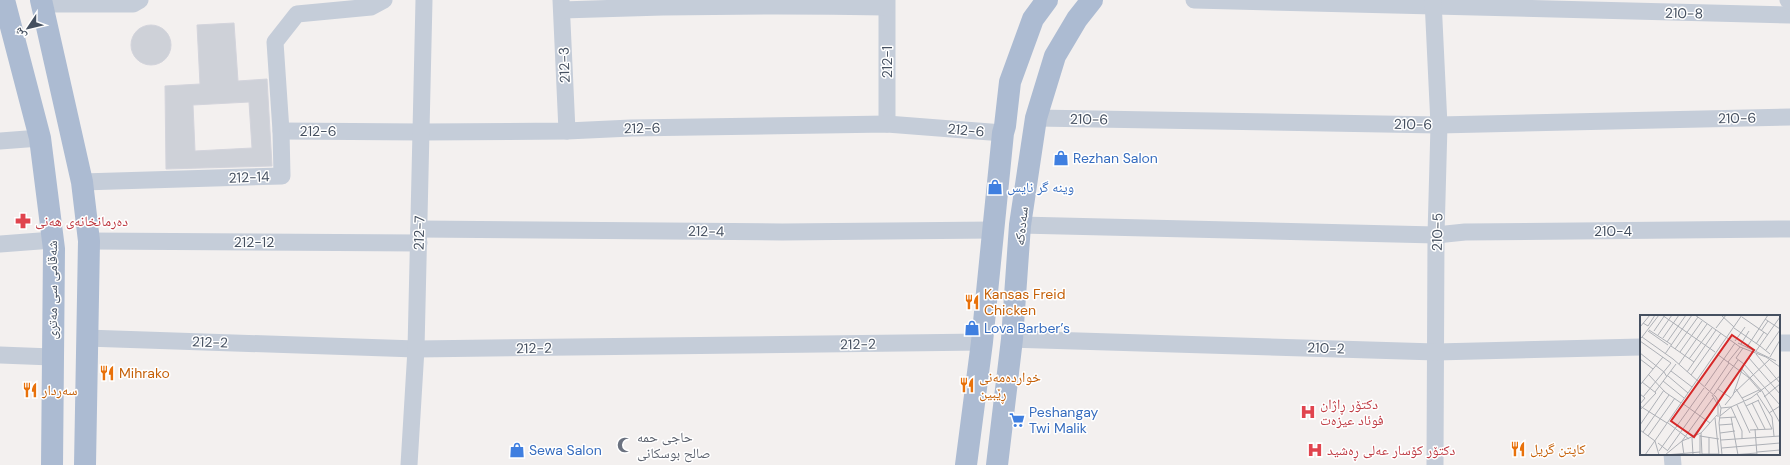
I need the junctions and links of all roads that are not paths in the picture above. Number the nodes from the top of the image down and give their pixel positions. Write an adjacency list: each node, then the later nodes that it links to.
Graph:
1 (4, 0): 14 (main road, شەقامی سی مەتری)
2 (140, 0): 12 (street)
3 (424, 0): 23 (street, 212-7)
4 (1092, 0): 18 (main road, سەدەکە)
5 (1194, 0): 7 (street, 210-8)
6 (375, 2): 11 (street)
7 (1432, 3): 13 (street, 210-8); 20 (street, 210-5)
8 (886, 4): 9 (street); 19 (street, 212-1)
9 (562, 5): 22 (street, 212-3)
10 (1040, 5): 24 (main road)
11 (297, 7): 21 (street, 212-14)
12 (44, 10): 14 (main road); 15 (main road)
13 (1790, 15)
14 (13, 30): 16 (main road, شەقامی سی مەتری)
15 (59, 75): 16 (main road); 27 (main road)
16 (26, 81): 25 (main road, شەقامی سی مەتری)
17 (1790, 117): 20 (street, 210-6)
18 (1036, 118): 20 (street, 210-6); 28 (main road, سەدەکە)
19 (887, 124): 22 (street, 212-6); 24 (street, 212-6)
20 (1439, 125): 31 (street, 210-5)
21 (282, 131): 23 (street, 212-6); 27 (street, 212-14)
22 (567, 131): 23 (street, 212-6)
23 (422, 132): 32 (street, 212-7)
24 (1003, 133): 29 (main road)
25 (40, 138): 26 (street); 33 (main road, شەقامی سی مەتری)
26 (0, 141)
27 (82, 182): 34 (main road)
28 (1020, 225): 31 (street, 210-4); 37 (main road, سەدەکە)
29 (993, 230): 32 (street, 212-4); 38 (main road)
30 (1790, 230): 31 (street, 210-4)
31 (1436, 235): 43 (street, 210-5)
32 (419, 236): 34 (street, 212-12); 42 (street, 212-7)
33 (53, 240): 35 (street); 45 (main road, شەقامی سی مەتری)
34 (89, 241): 36 (main road)
35 (0, 244)
36 (86, 338): 42 (street, 212-2); 48 (main road)
37 (1012, 339): 43 (street, 210-2); 51 (main road, سەدەکە)
38 (982, 342): 42 (street, 212-2); 50 (main road)
39 (1790, 343): 40 (street)
40 (1780, 344)
41 (1640, 347): 43 (street, 210-2)
42 (416, 349): 49 (street, 212-7)
43 (1436, 352): 52 (street, 210-5)
44 (0, 355): 45 (street)
45 (52, 358): 47 (main road, شەقامی سی مەتری)
46 (1672, 455): 53 (street)
47 (52, 465)
48 (85, 465)
49 (409, 465)
50 (966, 465)
51 (997, 465)
52 (1435, 465)
53 (1673, 465)

